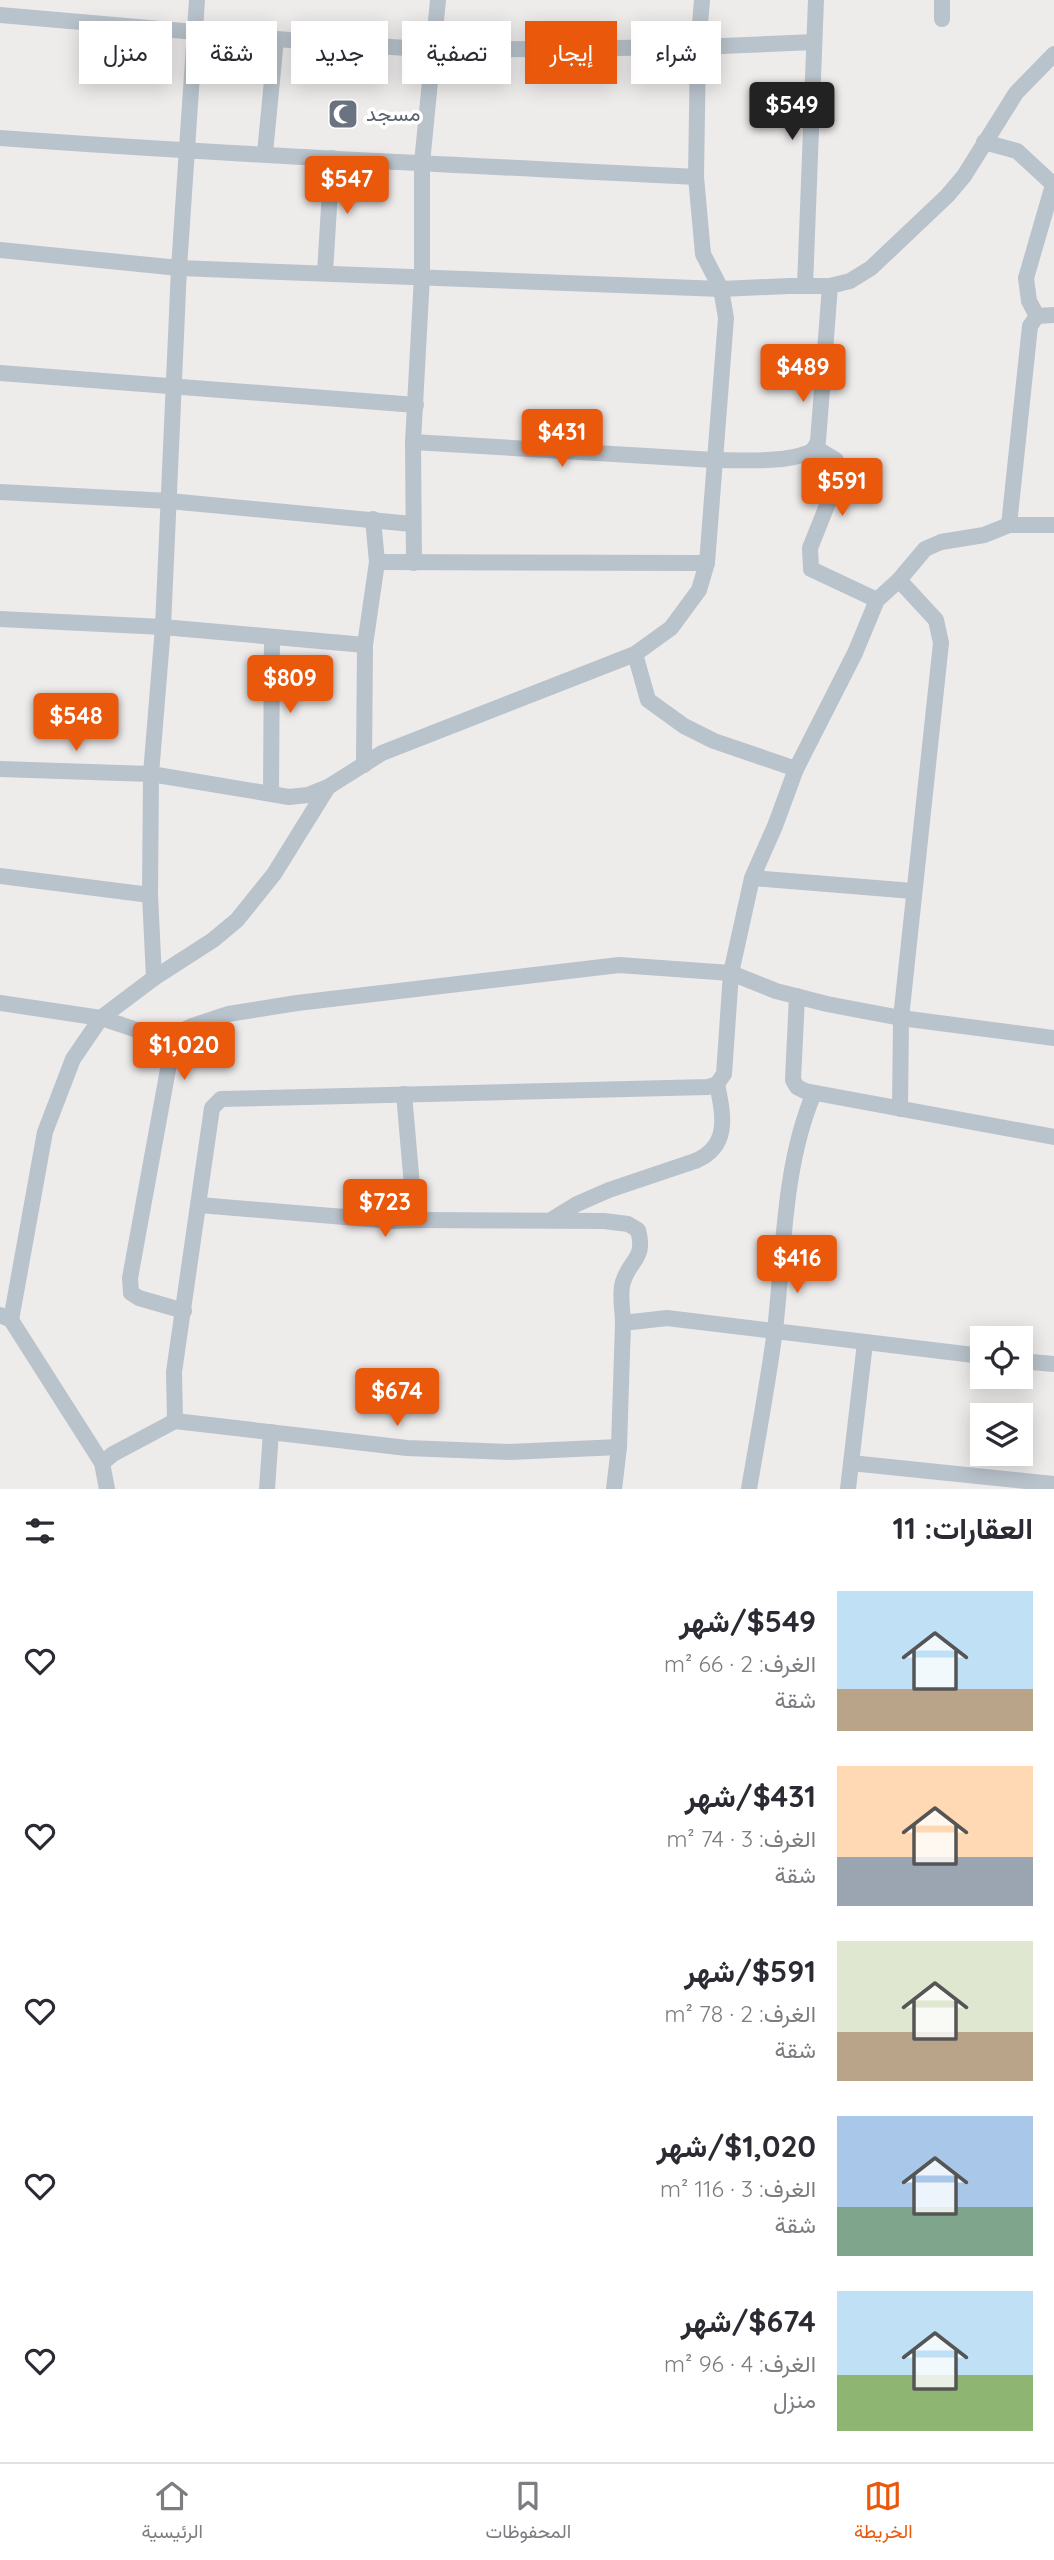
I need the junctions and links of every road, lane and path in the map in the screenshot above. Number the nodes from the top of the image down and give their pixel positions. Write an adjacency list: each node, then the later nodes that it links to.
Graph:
1 (197, 0): 8 (street)
2 (438, 0): 9 (street)
3 (702, 0): 10 (street)
4 (816, 0): 13 (street)
5 (942, 0): 7 (street)
6 (0, 15): 11 (street)
7 (942, 19)
8 (196, 21)
9 (437, 21)
10 (700, 21)
11 (186, 31)
12 (277, 39): 15 (street)
13 (814, 42): 14 (street); 35 (street)
14 (721, 46)
15 (402, 48)
16 (631, 48): 17 (street)
17 (511, 49)
18 (1054, 54): 24 (street)
19 (191, 84): 25 (street)
20 (272, 84): 26 (street)
21 (431, 84): 28 (street)
22 (697, 84): 29 (street)
23 (0, 138): 25 (street)
24 (985, 142): 30 (street); 36 (street)
25 (186, 152): 26 (street); 32 (street)
26 (265, 153): 27 (street)
27 (332, 158): 28 (street); 33 (street)
28 (422, 163): 29 (street); 34 (street)
29 (696, 177): 37 (street)
30 (1054, 185): 38 (street)
31 (0, 250): 32 (street)
32 (178, 268): 33 (street); 40 (street)
33 (326, 272): 34 (street)
34 (422, 276): 37 (street); 41 (street)
35 (805, 286): 36 (street); 37 (street)
36 (830, 286): 43 (street)
37 (721, 289): 44 (street)
38 (1046, 316): 50 (street)
39 (0, 373): 40 (street)
40 (173, 386): 41 (street); 46 (street)
41 (416, 405): 42 (street)
42 (413, 442): 44 (street); 48 (street)
43 (816, 448): 44 (street); 55 (street)
44 (714, 460): 53 (street)
45 (0, 492): 46 (street)
46 (169, 500): 47 (street); 57 (street)
47 (373, 519): 48 (street); 51 (street)
48 (412, 524): 52 (street)
49 (1054, 525): 50 (street)
50 (1009, 526): 54 (street)
51 (377, 562): 52 (street); 59 (street)
52 (414, 563): 53 (street)
53 (707, 563): 60 (street)
54 (899, 580): 55 (street); 69 (street)
55 (877, 600): 63 (street)
56 (0, 619): 57 (street)
57 (163, 627): 58 (street); 64 (street)
58 (272, 636): 59 (street); 66 (street)
59 (365, 645): 61 (street)
60 (635, 654): 61 (street); 63 (street)
61 (364, 765): 65 (street)
62 (0, 769): 64 (street)
63 (796, 769): 68 (street)
64 (151, 774): 66 (street); 70 (street)
65 (328, 787): 66 (street); 72 (street)
66 (271, 794)
67 (0, 876): 70 (street)
68 (752, 878): 69 (street); 71 (street)
69 (913, 891): 76 (street)
70 (150, 895): 72 (street)
71 (731, 973): 73 (street); 78 (street); 79 (street)
72 (154, 978): 75 (street)
73 (797, 996): 76 (street); 80 (street)
74 (0, 1003): 75 (street)
75 (101, 1018): 78 (street); 88 (street)
76 (901, 1018): 77 (street); 82 (street)
77 (1054, 1038)
78 (173, 1042): 87 (street)
79 (717, 1084): 81 (street); 86 (street)
80 (814, 1093): 82 (street); 90 (street)
81 (404, 1094): 84 (street); 85 (street)
82 (900, 1108): 83 (street)
83 (1054, 1137)
84 (199, 1206): 85 (street); 87 (street)
85 (415, 1220): 86 (street)
86 (550, 1220): 89 (street)
87 (184, 1311): 95 (street)
88 (6, 1318): 98 (street)
89 (623, 1323): 90 (street); 97 (street)
90 (775, 1332): 91 (street); 105 (street)
91 (865, 1343): 92 (street); 99 (street)
92 (970, 1355)
93 (1033, 1362): 94 (street)
94 (1054, 1364)
95 (175, 1421): 96 (street); 98 (street)
96 (271, 1432): 97 (street); 103 (street)
97 (619, 1447): 104 (street)
98 (102, 1463): 102 (street)
99 (851, 1463): 100 (street); 106 (street)
100 (979, 1483): 101 (street)
101 (1054, 1484)
102 (107, 1489)
103 (267, 1489)
104 (614, 1489)
105 (749, 1489)
106 (848, 1489)

